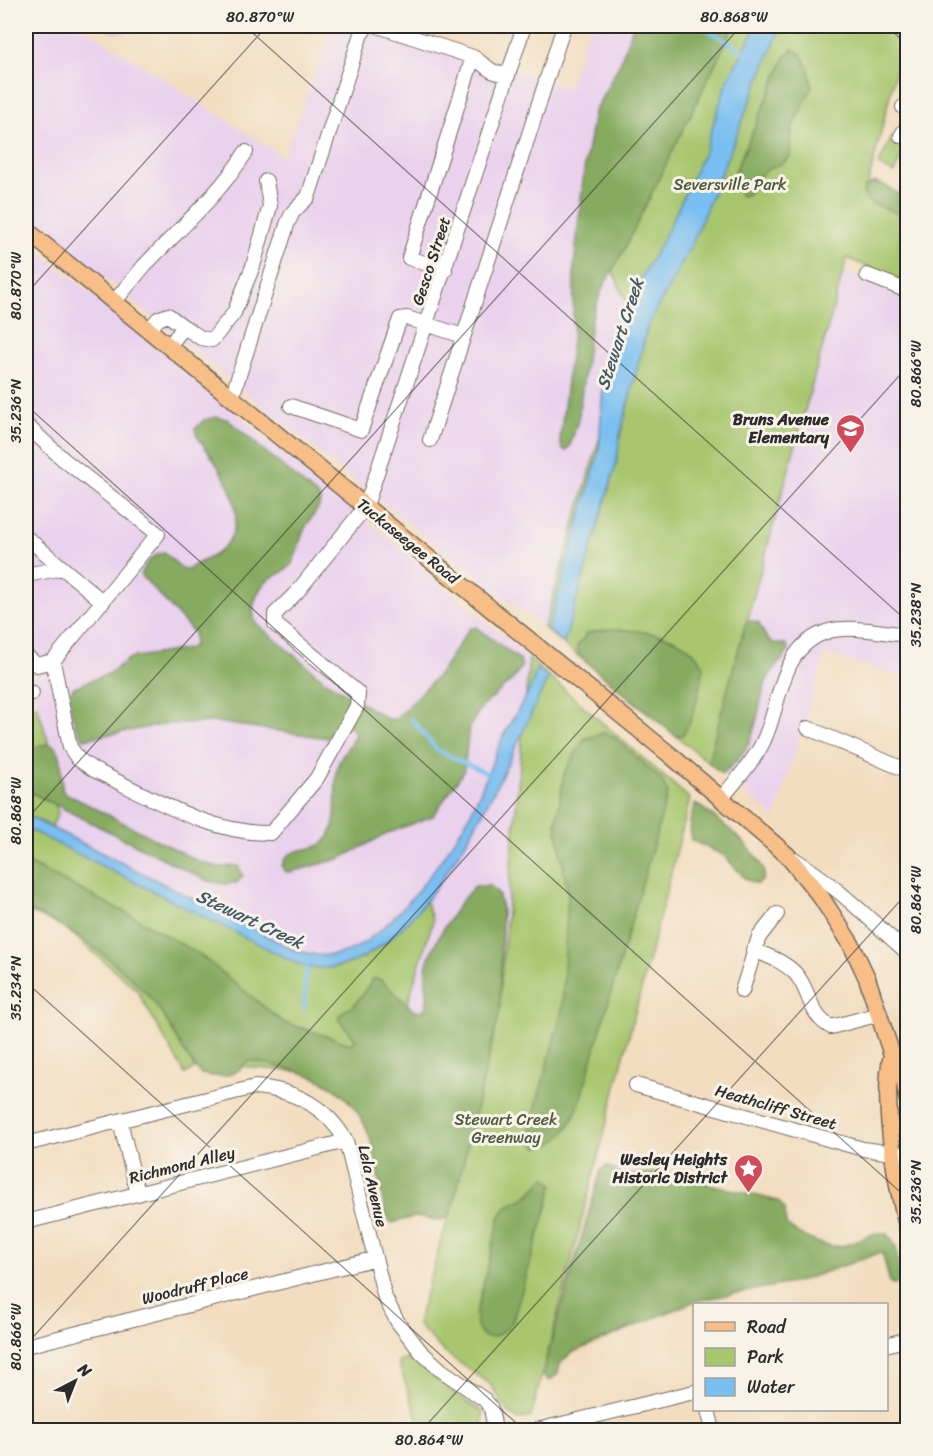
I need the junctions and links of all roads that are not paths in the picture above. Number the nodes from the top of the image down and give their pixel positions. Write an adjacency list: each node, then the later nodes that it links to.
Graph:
1 (367, 26): 21 (street)
2 (378, 26): 5 (street)
3 (524, 26): 6 (street, Gesco Street)
4 (564, 26): 17 (street)
5 (473, 57): 6 (street); 10 (street)
6 (508, 76): 10 (street, Gesco Street)
7 (246, 152): 13 (street)
8 (266, 181): 18 (street)
9 (26, 230): 13 (main road, Tuckaseegee Road)
10 (445, 270): 14 (street, Gesco Street)
11 (867, 275): 12 (street)
12 (908, 291)
13 (114, 302): 16 (main road, Tuckaseegee Road)
14 (428, 324): 17 (street); 22 (street); 25 (street, Gesco Street)
15 (184, 327): 16 (street); 18 (street); 19 (street)
16 (149, 330): 19 (main road, Tuckaseegee Road)
17 (463, 336): 24 (street)
18 (201, 338): 20 (street)
19 (169, 346): 20 (main road, Tuckaseegee Road)
20 (184, 359): 21 (main road, Tuckaseegee Road)
21 (231, 397): 25 (main road, Tuckaseegee Road)
22 (291, 406)
23 (26, 426): 29 (street)
24 (430, 440)
25 (366, 506): 32 (street, Gesco Street); 35 (main road, Tuckaseegee Road)
26 (26, 537): 27 (street)
27 (63, 568): 28 (street); 29 (street)
28 (26, 575)
29 (103, 602): 32 (street)
30 (908, 635): 35 (street)
31 (26, 656): 32 (street)
32 (53, 661)
33 (808, 728): 34 (street)
34 (908, 771)
35 (716, 793): 36 (main road, Tuckaseegee Road)
36 (787, 855): 39 (street); 41 (main road, Tuckaseegee Road)
37 (777, 914): 38 (street)
38 (753, 950): 40 (street); 41 (street)
39 (908, 953)
40 (742, 991)
41 (880, 1014): 42 (main road, Tuckaseegee Road)
42 (892, 1055): 44 (main road, Tuckaseegee Road); 48 (main road)
43 (636, 1085): 48 (street, Heathcliff Street)
44 (908, 1100)
45 (120, 1121): 46 (street, Lela Avenue); 47 (street, Lela Avenue); 49 (street)
46 (346, 1141): 49 (street, Richmond Alley); 52 (street, Lela Avenue)
47 (26, 1144)
48 (901, 1155): 51 (main road)
49 (138, 1194): 50 (street, Richmond Alley)
50 (26, 1222)
51 (908, 1229)
52 (373, 1259): 55 (street, Woodruff Place); 58 (street, Lela Avenue)
53 (908, 1339): 54 (street)
54 (888, 1344)
55 (26, 1346)
56 (693, 1392): 59 (street)
57 (708, 1411): 60 (street)
58 (495, 1431)
59 (537, 1431)
60 (713, 1431)

